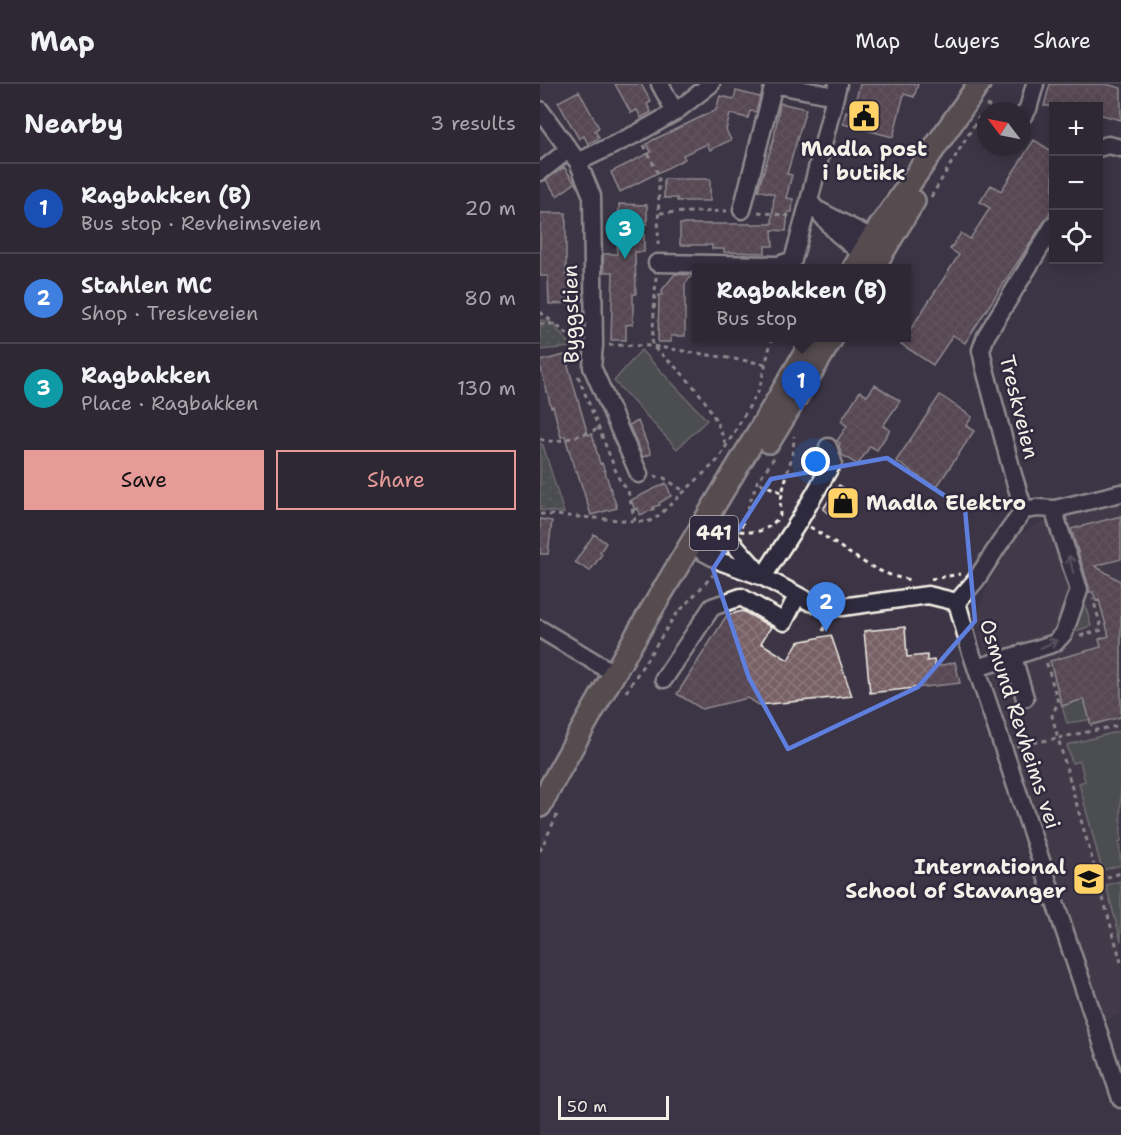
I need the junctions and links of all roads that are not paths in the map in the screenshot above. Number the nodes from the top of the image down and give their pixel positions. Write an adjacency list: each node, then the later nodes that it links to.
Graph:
1 (660, 84): 9 (street)
2 (711, 84): 9 (street)
3 (773, 84): 5 (street); 15 (street)
4 (1035, 84): 7 (street)
5 (837, 90): 14 (street)
6 (985, 90): 17 (main road)
7 (1030, 102)
8 (540, 111): 12 (street, Byggstien)
9 (675, 112): 12 (street)
10 (1103, 146): 11 (street)
11 (1121, 148)
12 (573, 156): 13 (street); 24 (street, Byggstien)
13 (540, 172)
14 (814, 206): 17 (street); 20 (street)
15 (742, 210)
16 (1049, 232): 27 (street, Treskveien)
17 (868, 257)
18 (657, 263): 19 (street)
19 (718, 264)
20 (781, 264)
21 (802, 342): 28 (main road, 441)
22 (829, 342): 28 (main road, 441)
23 (828, 447): 29 (street)
24 (639, 474)
25 (1121, 493): 26 (street)
26 (1055, 509): 27 (street); 33 (street, one-way to 26)
27 (1024, 510): 31 (street)
28 (706, 539): 29 (street); 29 (street); 35 (main road, 441)
29 (763, 577): 30 (street)
30 (797, 596): 31 (street); 36 (street)
31 (957, 602): 34 (street, Osmund Revheims vei)
32 (540, 629): 35 (street)
33 (1013, 657): 34 (street); 37 (street)
34 (977, 668): 39 (street, Osmund Revheims vei)
35 (615, 674): 38 (main road, 441)
36 (664, 679)
37 (1025, 698)
38 (549, 809)
39 (1121, 1099)

